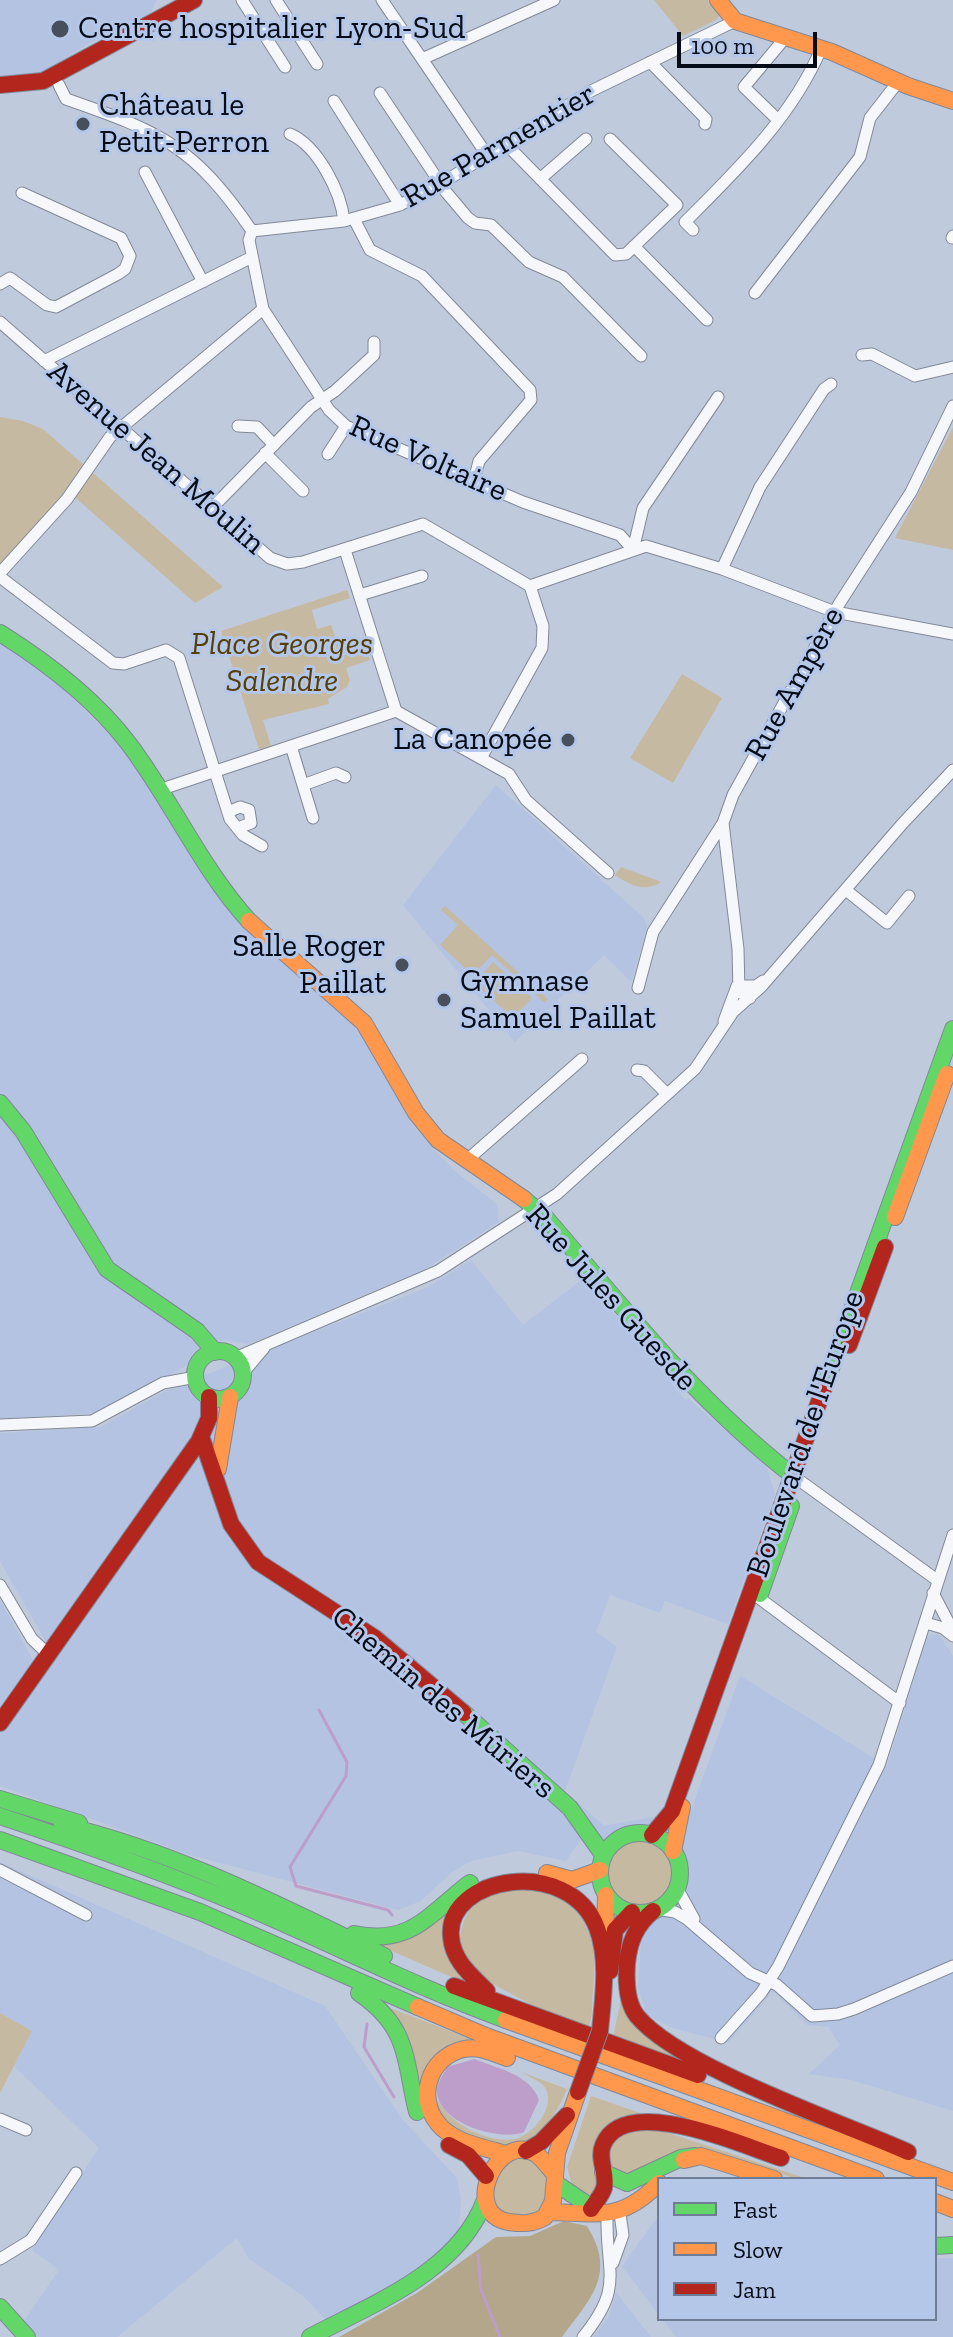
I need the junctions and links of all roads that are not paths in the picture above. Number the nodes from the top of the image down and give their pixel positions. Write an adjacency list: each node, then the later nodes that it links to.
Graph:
1 (194, 0): 15 (main road)
2 (242, 0): 13 (street)
3 (276, 0): 12 (street)
4 (382, 0): 10 (street)
5 (554, 0): 10 (street)
6 (718, 0): 7 (main road)
7 (735, 21): 8 (main road); 11 (street, Rue Parmentier)
8 (785, 38): 9 (main road); 20 (street)
9 (821, 49): 14 (main road); 20 (street)
10 (422, 59): 26 (street)
11 (650, 62): 21 (street); 25 (street, Rue Parmentier)
12 (317, 64)
13 (285, 67)
14 (898, 82): 19 (main road); 39 (street)
15 (51, 83): 16 (main road); 34 (street)
16 (0, 85)
17 (380, 93): 29 (street)
18 (334, 101): 31 (street)
19 (953, 101)
20 (778, 120): 33 (street)
21 (705, 124)
22 (290, 134): 32 (street)
23 (586, 139): 28 (street)
24 (610, 139): 35 (street)
25 (506, 144): 26 (street, Rue Parmentier); 28 (street)
26 (487, 155): 29 (street, Rue Parmentier)
27 (145, 172): 37 (street)
28 (540, 179): 35 (street)
29 (442, 183): 31 (street, Rue Parmentier); 45 (street)
30 (22, 193): 38 (street)
31 (400, 205): 32 (street, Rue Parmentier)
32 (349, 220): 34 (street, Rue Parmentier); 57 (street)
33 (693, 230)
34 (252, 231): 36 (street, Rue Voltaire)
35 (634, 246): 41 (street)
36 (252, 257): 37 (street); 40 (street, Rue Voltaire)
37 (203, 282): 46 (street)
38 (0, 284)
39 (755, 293)
40 (263, 309): 50 (street, Rue Voltaire); 54 (street)
41 (707, 320)
42 (0, 322): 46 (street, Avenue Jean Moulin)
43 (374, 342): 50 (street)
44 (862, 355): 47 (street)
45 (641, 356)
46 (44, 361): 54 (street, Avenue Jean Moulin)
47 (953, 367)
48 (831, 384): 62 (street)
49 (718, 397): 61 (street)
50 (322, 400): 53 (street, Rue Voltaire); 55 (street)
51 (953, 406): 67 (street, Rue Ampère)
52 (238, 426): 55 (street)
53 (346, 426): 56 (street); 57 (street, Rue Voltaire)
54 (120, 427): 59 (street, Avenue Jean Moulin); 63 (street)
55 (270, 449): 58 (street); 59 (street)
56 (328, 454)
57 (474, 481): 61 (street, Rue Voltaire)
58 (303, 491)
59 (212, 508): 60 (street, Avenue Jean Moulin)
60 (345, 550): 65 (street, Avenue Jean Moulin); 66 (street)
61 (633, 550): 62 (street); 65 (street)
62 (722, 569): 67 (street)
63 (0, 575): 74 (street)
64 (422, 576): 66 (street)
65 (530, 586): 72 (street)
66 (360, 595): 70 (street)
67 (835, 612): 69 (street); 80 (street, Rue Ampère)
68 (0, 633): 77 (main road, Rue Jules Guesde)
69 (953, 634)
70 (396, 711): 71 (street); 72 (street)
71 (291, 746): 74 (street); 76 (street)
72 (481, 758): 83 (street)
73 (953, 770): 84 (street)
74 (215, 771): 77 (street); 78 (street)
75 (345, 777): 76 (street)
76 (303, 785): 79 (street)
77 (159, 790): 97 (main road, Rue Jules Guesde)
78 (228, 812): 81 (street); 81 (street)
79 (313, 818)
80 (723, 823): 87 (street, Rue Ampère); 88 (street)
81 (238, 828): 82 (street)
82 (262, 846)
83 (608, 873)
84 (847, 891): 85 (street); 86 (street)
85 (909, 896)
86 (767, 978): 87 (street); 89 (street)
87 (737, 986): 89 (street); 91 (street, Rue Ampère)
88 (638, 988)
89 (750, 998): 91 (street)
90 (953, 1029): 107 (main road, Boulevard de l'Europe)
91 (722, 1031): 95 (street)
92 (953, 1057): 107 (main road, Boulevard de l'Europe)
93 (582, 1059): 97 (street)
94 (637, 1070): 95 (street)
95 (667, 1094): 98 (street)
96 (0, 1103): 99 (main road)
97 (466, 1161): 98 (main road, Rue Jules Guesde)
98 (536, 1207): 100 (street); 107 (main road, Rue Jules Guesde)
99 (210, 1355): 100 (main road); 101 (main road)
100 (239, 1365): 103 (main road)
101 (196, 1377): 102 (main road); 104 (street)
102 (209, 1397): 103 (main road); 106 (main road)
103 (230, 1397): 105 (main road, Chemin des Mûriers)
104 (0, 1425)
105 (222, 1428): 106 (main road); 108 (main road, Chemin des Mûriers)
106 (204, 1442): 108 (main road, Chemin des Mûriers); 116 (main road)
107 (796, 1478): 110 (street, Rue Jules Guesde); 113 (main road, Boulevard de l'Europe); 123 (main road, Boulevard de l'Europe)
108 (217, 1487): 121 (main road, Chemin des Mûriers)
109 (953, 1535): 110 (street)
110 (937, 1580): 112 (street)
111 (0, 1585): 116 (street)
112 (933, 1593): 114 (street); 115 (street)
113 (759, 1598): 117 (street); 126 (main road, Boulevard de l'Europe)
114 (926, 1623): 115 (street); 117 (street)
115 (953, 1634)
116 (48, 1654): 118 (main road)
117 (900, 1703): 138 (street)
118 (0, 1723)
119 (0, 1799): 122 (main road)
120 (0, 1815): 122 (main road); 160 (main road)
121 (579, 1816): 124 (main road, Chemin des Mûriers); 127 (main road, Chemin des Mûriers)
122 (96, 1833): 134 (main road)
123 (652, 1835): 124 (main road); 126 (main road)
124 (625, 1836): 127 (main road)
125 (0, 1840): 136 (main road)
126 (673, 1851): 129 (main road)
127 (602, 1863): 130 (main road); 134 (main road)
128 (0, 1870): 133 (street)
129 (677, 1888): 131 (main road); 135 (street)
130 (606, 1895): 132 (main road); 139 (main road)
131 (655, 1910): 132 (main road); 135 (street); 147 (main road)
132 (632, 1912): 139 (main road)
133 (86, 1915)
134 (330, 1927): 140 (main road)
135 (705, 1932): 138 (street)
136 (306, 1958): 154 (main road); 158 (main road)
137 (953, 1966): 138 (street)
138 (769, 1982): 142 (street)
139 (608, 1991): 141 (main road)
140 (503, 2003): 141 (main road); 147 (main road)
141 (600, 2031): 143 (main road, bridge)
142 (721, 2038)
143 (571, 2110): 146 (main road); 159 (main road)
144 (0, 2119): 145 (street)
145 (26, 2130)
146 (526, 2151): 148 (main road); 159 (main road)
147 (908, 2152): 151 (main road)
148 (506, 2154): 150 (main road); 154 (main road)
149 (695, 2156): 152 (main road); 155 (main road); 156 (main road)
150 (781, 2158): 152 (main road); 157 (main road)
151 (953, 2169)
152 (603, 2172): 164 (main road)
153 (76, 2173): 168 (street)
154 (486, 2176): 162 (main road)
155 (664, 2177)
156 (767, 2177)
157 (841, 2177)
158 (871, 2177)
159 (555, 2178): 163 (main road); 164 (main road)
160 (953, 2182)
161 (657, 2185): 165 (main road)
162 (485, 2200): 166 (main road); 167 (main road)
163 (548, 2212): 164 (main road); 166 (main road)
164 (586, 2212): 165 (main road)
165 (614, 2215): 172 (street)
166 (504, 2220): 167 (main road)
167 (460, 2245): 171 (main road)
168 (0, 2259)
169 (0, 2307): 170 (main road)
170 (27, 2337)
171 (310, 2337)
172 (583, 2337)

